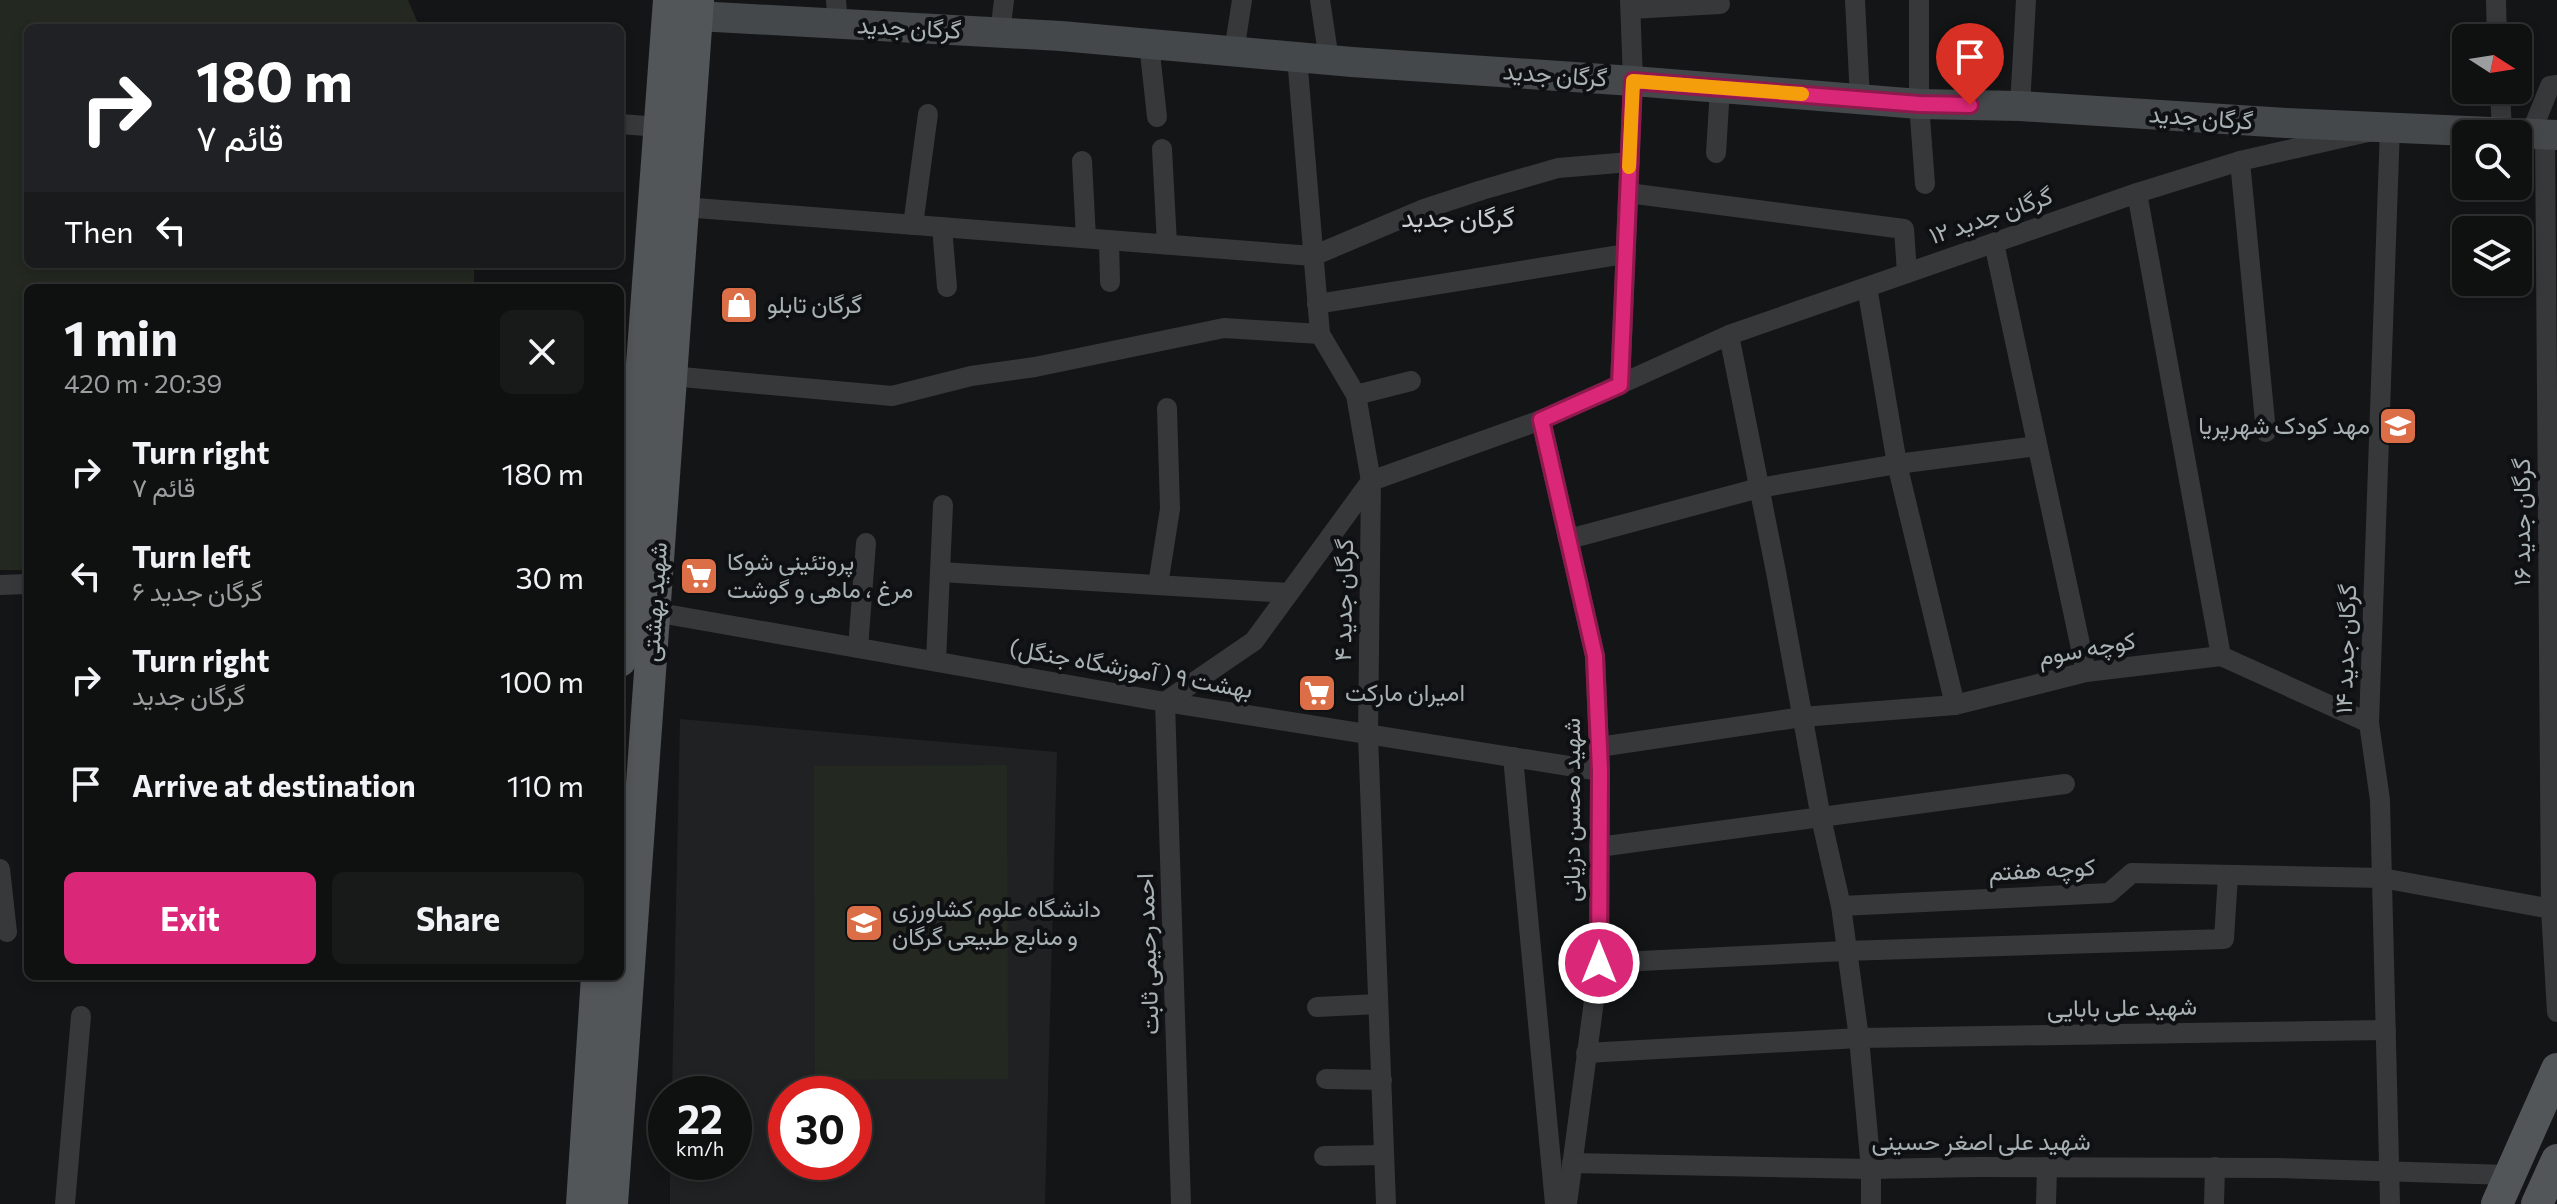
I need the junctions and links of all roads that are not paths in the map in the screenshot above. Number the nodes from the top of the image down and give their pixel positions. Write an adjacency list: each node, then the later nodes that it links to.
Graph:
1 (1004, 0): 13 (street)
2 (1242, 0): 15 (street)
3 (1320, 0): 17 (street)
4 (1855, 0): 21 (street)
5 (1919, 0): 22 (street)
6 (2026, 0): 24 (street)
7 (2496, 0): 12 (street)
8 (1631, 4): 9 (street); 18 (street)
9 (1720, 4)
10 (688, 5): 11 (main road, گرگان جدید); 28 (main road, شهید بهشتی); 39 (main road, شهید بهشتی)
11 (837, 12): 13 (main road, گرگان جدید)
12 (2497, 24)
13 (1000, 33): 14 (main road, گرگان جدید)
14 (1149, 44): 15 (main road, گرگان جدید); 26 (street)
15 (1234, 52): 16 (main road, گرگان جدید)
16 (1297, 57): 17 (main road, گرگان جدید); 47 (street, گرگان جدید ۴)
17 (1329, 60): 18 (main road, گرگان جدید)
18 (1633, 81): 20 (main road, گرگان جدید); 35 (street)
19 (2557, 85): 30 (street)
20 (1720, 88): 21 (main road, گرگان جدید); 32 (street)
21 (1860, 99): 22 (main road, گرگان جدید)
22 (1919, 104): 24 (main road, گرگان جدید); 36 (street)
23 (2511, 104): 30 (street, گرگان جدید ۱۶)
24 (2020, 106): 29 (main road, گرگان جدید)
25 (928, 114): 40 (street)
26 (1157, 117)
27 (624, 124): 28 (street)
28 (660, 127): 63 (main road, شهید بهشتی)
29 (2390, 127): 30 (main road, گرگان جدید); 34 (street, گرگان جدید ۱۲); 84 (street, گرگان جدید ۱۴)
30 (2534, 134): 97 (street, گرگان جدید ۱۶)
31 (1162, 149): 45 (street)
32 (1716, 153)
33 (1082, 161): 42 (street)
34 (2240, 161): 38 (street, گرگان جدید ۱۲); 61 (street)
35 (1630, 162): 37 (street); 47 (street)
36 (1925, 184)
37 (1628, 193): 46 (street); 48 (street)
38 (2137, 193): 44 (street, گرگان جدید ۱۲); 78 (street)
39 (683, 207): 40 (street); 55 (main road, شهید بهشتی)
40 (913, 225): 41 (street)
41 (942, 227): 42 (street); 50 (street)
42 (1086, 238): 43 (street)
43 (1109, 240): 45 (street); 49 (street)
44 (1994, 243): 48 (street, گرگان جدید ۱۲); 62 (street)
45 (1167, 244): 47 (street)
46 (1625, 254): 52 (street); 57 (street)
47 (1313, 256): 52 (street, گرگان جدید ۴)
48 (1907, 273): 51 (street, گرگان جدید ۱۲)
49 (1110, 282)
50 (947, 287)
51 (1867, 287): 54 (street, گرگان جدید ۱۲); 64 (street)
52 (1317, 304): 53 (street, گرگان جدید ۴)
53 (1320, 334): 55 (street); 58 (street, گرگان جدید ۴)
54 (1729, 335): 57 (street, گرگان جدید ۱۲); 66 (street)
55 (671, 376): 76 (main road, شهید بهشتی)
56 (1411, 381): 58 (street)
57 (1620, 385): 60 (street, گرگان جدید ۱۲)
58 (1356, 395): 65 (street, گرگان جدید ۴)
59 (1167, 408): 74 (street)
60 (1541, 420): 65 (street, گرگان جدید ۱۲); 68 (street, شهید محسن دزیانی)
61 (2266, 432)
62 (2037, 446): 64 (street); 80 (street)
63 (628, 457): 70 (main road, شهید بهشتی)
64 (1897, 464): 66 (street); 82 (street)
65 (1371, 481): 75 (street); 85 (street, گرگان جدید ۴)
66 (1759, 488): 68 (street); 83 (street)
67 (943, 505): 71 (street)
68 (1569, 539): 86 (street, شهید محسن دزیانی)
69 (866, 543): 77 (street)
70 (624, 547)
71 (941, 572): 74 (street); 79 (street)
72 (24, 584): 73 (street)
73 (0, 585)
74 (1158, 585): 75 (street)
75 (1289, 593): 81 (street)
76 (654, 612): 77 (street, بهشت ۹ ( آموزشگاه جنگل)); 95 (main road, شهید بهشتی)
77 (858, 648): 79 (street, بهشت ۹ ( آموزشگاه جنگل))
78 (2221, 656): 80 (street, کوچه سوم); 84 (street)
79 (936, 661): 81 (street, بهشت ۹ ( آموزشگاه جنگل))
80 (2086, 672): 82 (street, کوچه سوم)
81 (1165, 702): 85 (street, بهشت ۹ ( آموزشگاه جنگل)); 127 (street, احمد رحیمی ثابت)
82 (1955, 705): 83 (street, کوچه سوم)
83 (1802, 717): 86 (street, کوچه سوم); 90 (street)
84 (2369, 723): 94 (street, گرگان جدید ۱۴)
85 (1368, 736): 87 (street, بهشت ۹ ( آموزشگاه جنگل)); 103 (street, گرگان جدید ۴)
86 (1599, 747): 88 (street, شهید محسن دزیانی)
87 (1513, 757): 88 (street, بهشت ۹ ( آموزشگاه جنگل)); 129 (street)
88 (1600, 771): 91 (street, شهید محسن دزیانی)
89 (2065, 784): 90 (street)
90 (1821, 818): 91 (street); 96 (street)
91 (1599, 847): 100 (street, شهید محسن دزیانی)
92 (0, 869): 98 (street)
93 (2228, 875): 94 (street, کوچه هفتم); 96 (street, کوچه هفتم); 99 (street)
94 (2382, 878): 97 (street, کوچه هفتم); 107 (street, گرگان جدید ۱۴)
95 (624, 899)
96 (1841, 906): 99 (street)
97 (2554, 909): 105 (street, گرگان جدید ۱۶)
98 (7, 932)
99 (1845, 951): 100 (street); 108 (street)
100 (1599, 963): 109 (street, شهید محسن دزیانی)
101 (597, 980): 110 (main road, شهید بهشتی)
102 (616, 980): 110 (main road, شهید بهشتی)
103 (1378, 1004): 104 (street); 113 (street, گرگان جدید ۴)
104 (1317, 1007)
105 (2557, 1012)
106 (81, 1016): 124 (street)
107 (2386, 1030): 108 (street, شهید علی بابایی); 121 (street, گرگان جدید ۱۴)
108 (1859, 1038): 109 (street, شهید علی بابایی); 120 (street)
109 (1586, 1053): 117 (street, شهید محسن دزیانی)
110 (607, 1062): 125 (main road, شهید بهشتی); 126 (main road, شهید بهشتی)
111 (2557, 1069): 122 (main road)
112 (1326, 1079): 113 (street)
113 (1382, 1080): 114 (street, گرگان جدید ۴)
114 (1383, 1155): 115 (street); 128 (street, گرگان جدید ۴)
115 (1324, 1156)
116 (2557, 1162): 123 (main road)
117 (1572, 1163): 120 (street, شهید علی اصغر حسینی); 130 (street, شهید محسن دزیانی)
118 (2047, 1167): 119 (street, شهید علی اصغر حسینی); 120 (street, شهید علی اصغر حسینی); 132 (street)
119 (2215, 1167): 121 (street, شهید علی اصغر حسینی); 133 (street)
120 (1871, 1169): 131 (street)
121 (2390, 1171): 122 (street, شهید علی اصغر حسینی); 134 (street, گرگان جدید ۱۴)
122 (2503, 1190)
123 (2540, 1201)
124 (65, 1204)
125 (582, 1204)
126 (612, 1204)
127 (1181, 1204)
128 (1386, 1204)
129 (1555, 1204)
130 (1567, 1204)
131 (1871, 1204)
132 (2046, 1204)
133 (2214, 1204)
134 (2390, 1204)

